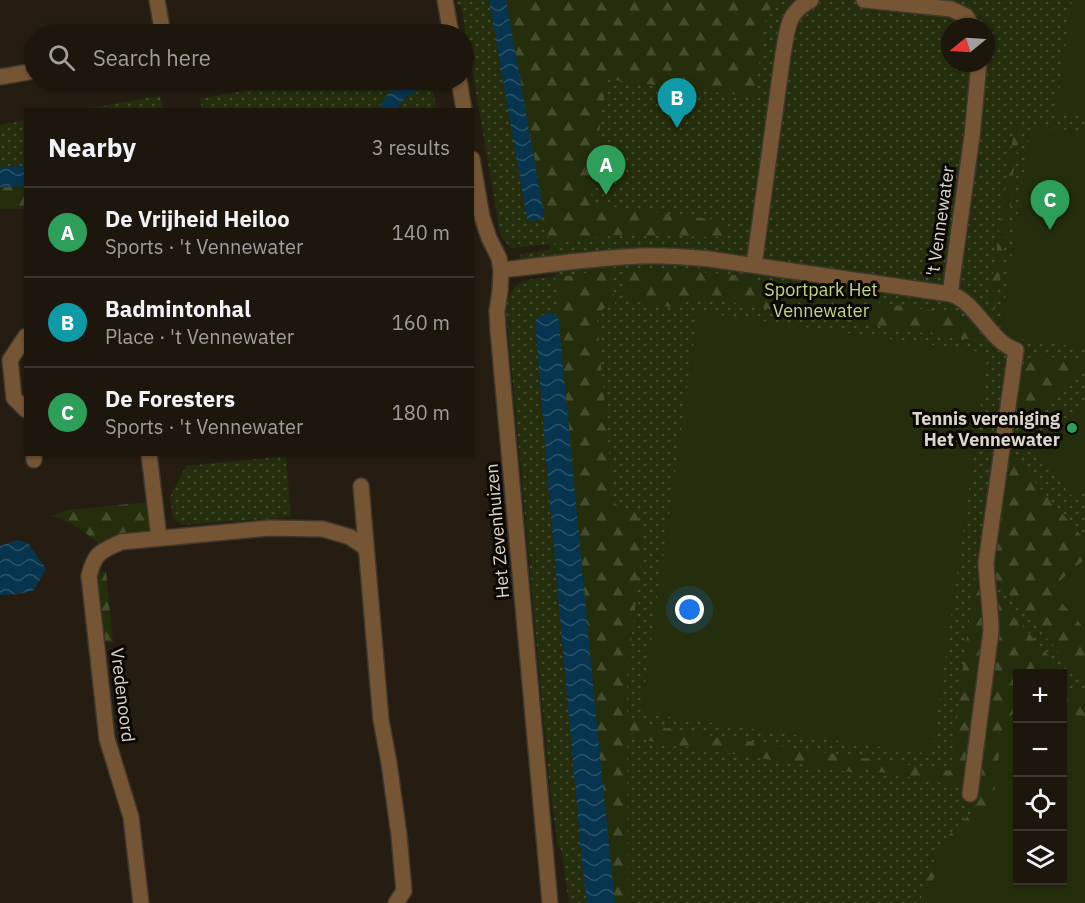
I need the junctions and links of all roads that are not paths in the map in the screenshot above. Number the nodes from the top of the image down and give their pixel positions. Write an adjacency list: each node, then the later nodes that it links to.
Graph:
1 (157, 0): 6 (street)
2 (446, 0): 7 (street)
3 (811, 0): 14 (street)
4 (864, 0): 5 (street)
5 (967, 18)
6 (161, 24)
7 (450, 24)
8 (978, 72): 16 (street, 't Vennewater)
9 (24, 73): 10 (street)
10 (0, 77)
11 (461, 90): 12 (street)
12 (464, 108)
13 (474, 171): 15 (street, Het Zevenhuizen)
14 (754, 266): 15 (street, 't Vennewater); 16 (street, 't Vennewater)
15 (501, 270): 28 (street, Het Zevenhuizen)
16 (950, 294): 25 (street)
17 (24, 338): 18 (street)
18 (5, 360): 19 (street)
19 (7, 398): 20 (street)
20 (24, 409)
21 (149, 456): 23 (street)
22 (361, 486): 24 (street)
23 (159, 538): 24 (street, Vredenoord); 26 (street, Vredenoord)
24 (366, 548): 27 (street)
25 (970, 794)
26 (141, 903)
27 (396, 903)
28 (550, 903)

